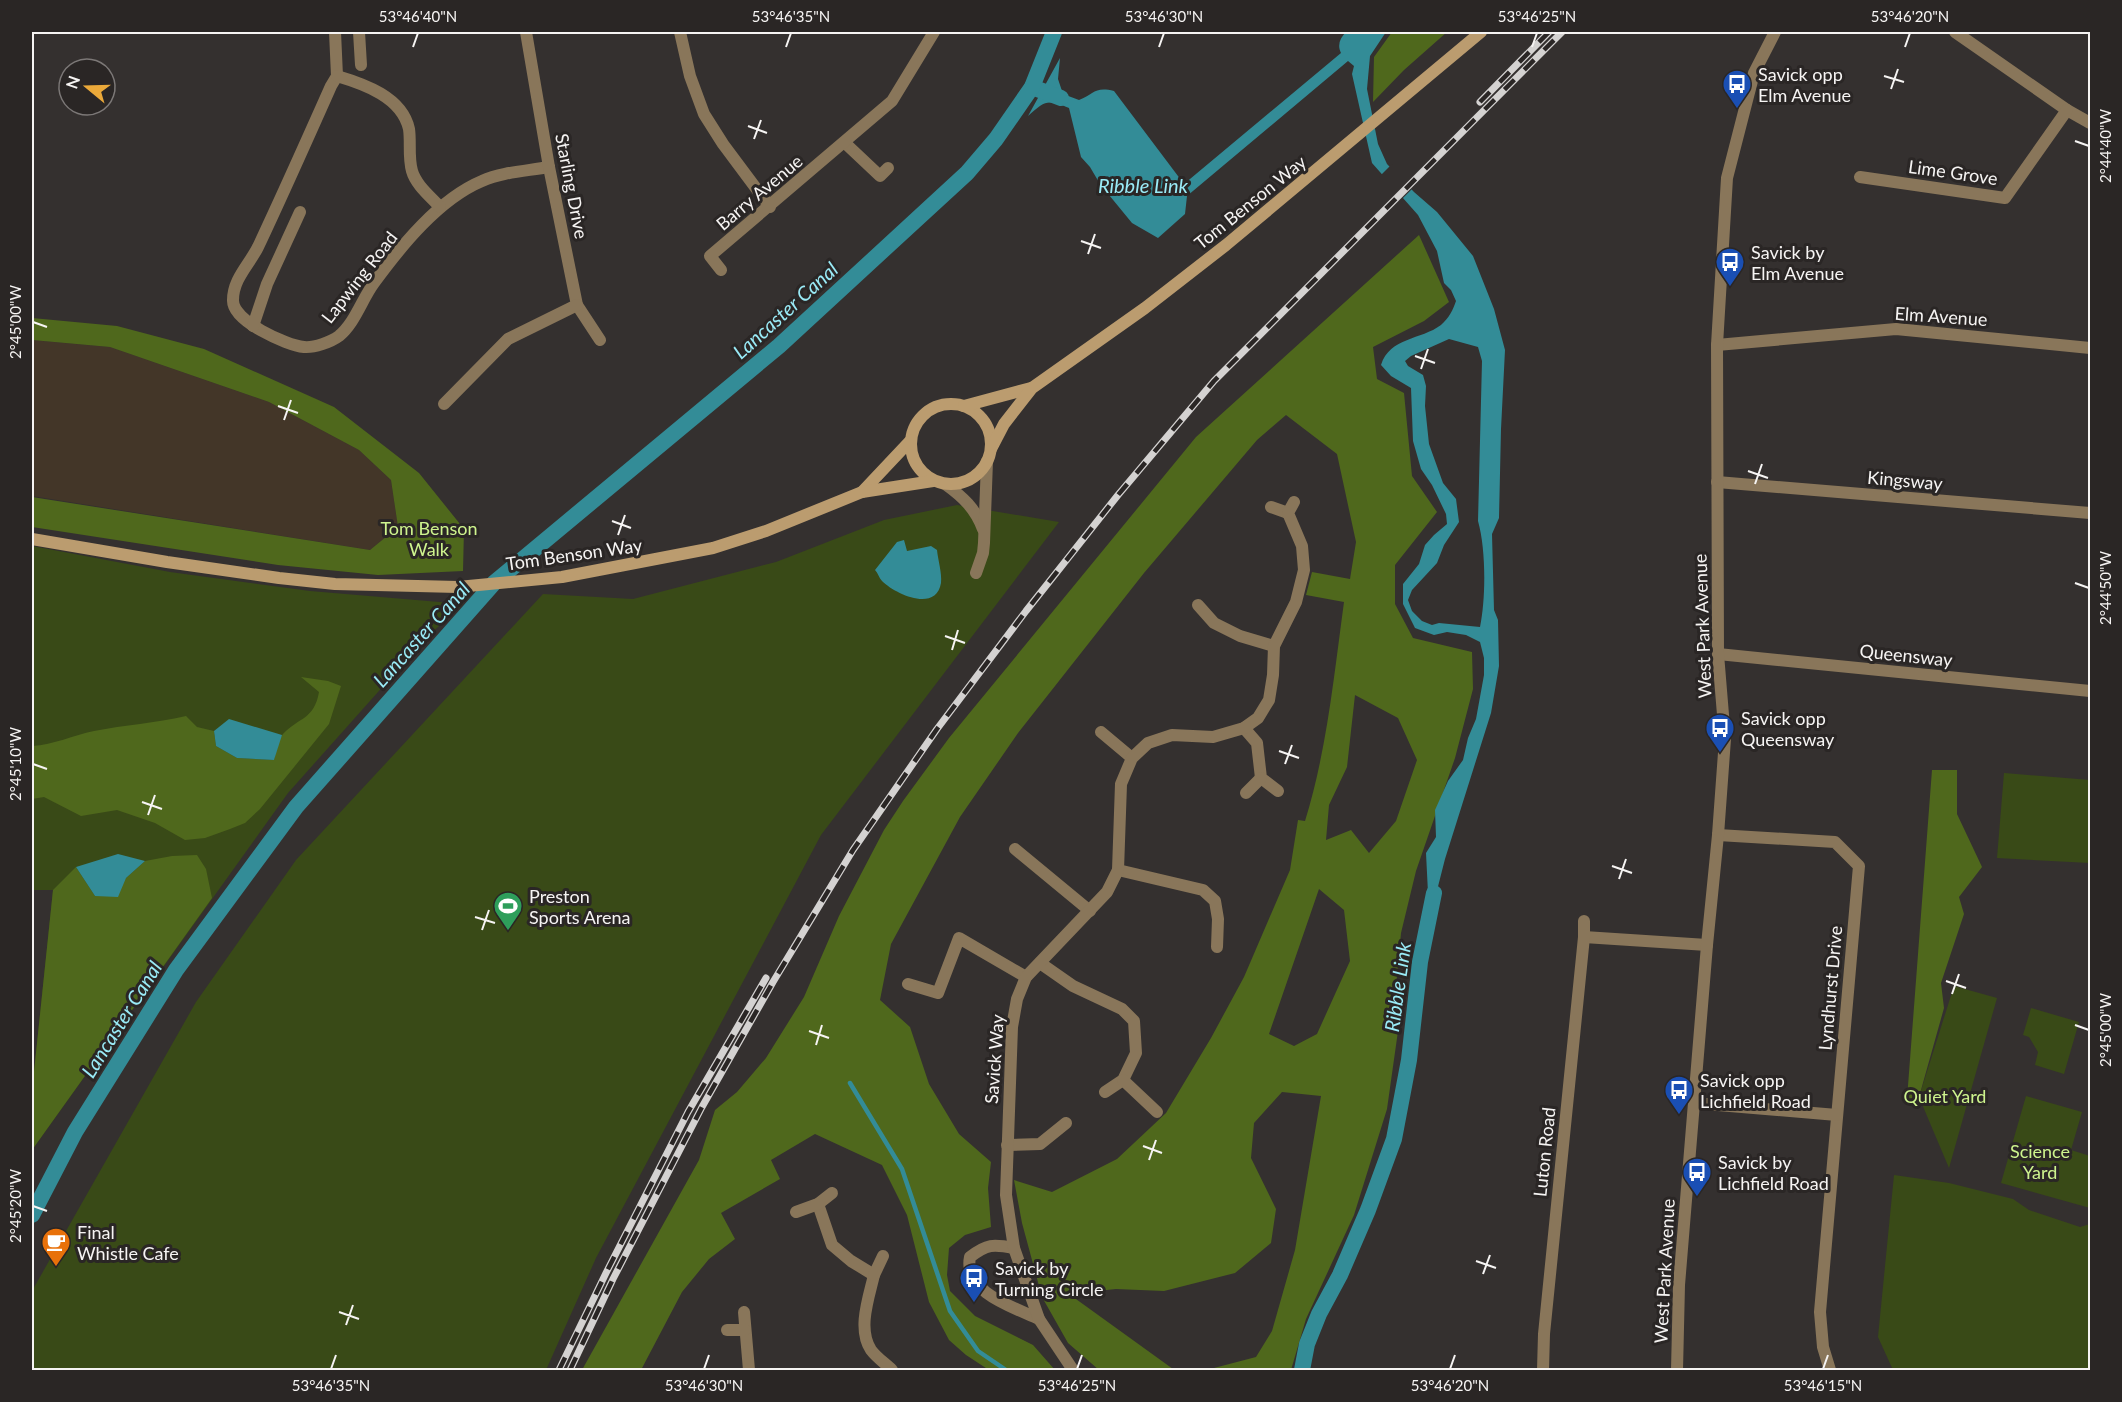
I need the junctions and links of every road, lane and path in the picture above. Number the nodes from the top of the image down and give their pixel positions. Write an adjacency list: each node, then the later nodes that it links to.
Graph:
1 (335, 32): 10 (street, Lapwing Road)
2 (359, 32): 9 (street)
3 (526, 32): 14 (street, Starling Drive)
4 (680, 32): 18 (street)
5 (934, 32): 13 (street, Barry Avenue)
6 (1481, 32): 26 (main road, Tom Benson Way)
7 (1775, 32): 24 (street, West Park Avenue)
8 (1954, 32): 11 (street)
9 (361, 65)
10 (337, 76): 17 (street); 22 (street, Lapwing Road)
11 (2067, 110): 12 (street); 16 (street, Lime Grove)
12 (2091, 123)
13 (845, 142): 15 (street); 18 (street, Barry Avenue)
14 (549, 167): 17 (street, Lapwing Road); 21 (street, Starling Drive)
15 (888, 168)
16 (1860, 177)
17 (440, 207): 22 (street, Lapwing Road)
18 (770, 207): 20 (street, Barry Avenue)
19 (300, 212): 22 (street)
20 (721, 270)
21 (578, 305): 23 (street, Starling Drive); 27 (street)
22 (253, 326)
23 (600, 340)
24 (1717, 345): 25 (street, Elm Avenue); 31 (street, West Park Avenue)
25 (2091, 348)
26 (1032, 388): 28 (main road, Tom Benson Way); 30 (main road, Tom Benson Way)
27 (444, 404)
28 (964, 406): 29 (main road); 30 (main road)
29 (911, 440): 32 (main road); 33 (main road, Tom Benson Way)
30 (989, 455): 32 (main road); 36 (street)
31 (1717, 482): 35 (street, Kingsway); 41 (street, West Park Avenue)
32 (939, 483): 33 (main road, Tom Benson Way); 36 (street)
33 (862, 492): 37 (main road, Tom Benson Way)
34 (1271, 507): 40 (street)
35 (2091, 513)
36 (984, 533): 38 (street)
37 (32, 539)
38 (976, 573)
39 (1198, 605): 40 (street)
40 (1274, 646): 43 (street)
41 (1718, 654): 42 (street, Queensway); 49 (street, West Park Avenue)
42 (2091, 691)
43 (1244, 728): 45 (street); 46 (street)
44 (1101, 732): 45 (street)
45 (1132, 758): 51 (street, Savick Way)
46 (1261, 778): 47 (street); 48 (street)
47 (1278, 791)
48 (1246, 794)
49 (1718, 835): 55 (street, West Park Avenue); 64 (street, Lyndhurst Drive)
50 (1016, 849): 52 (street)
51 (1118, 870): 52 (street, Savick Way); 56 (street)
52 (1090, 911): 57 (street, Savick Way)
53 (1584, 921): 54 (street, Luton Road)
54 (1584, 938): 55 (street); 80 (street, Luton Road)
55 (1707, 945): 62 (street, West Park Avenue)
56 (1218, 947)
57 (1040, 963): 58 (street, Savick Way); 60 (street)
58 (1026, 977): 59 (street); 66 (street, Savick Way)
59 (908, 984)
60 (1124, 1080): 61 (street); 63 (street)
61 (1105, 1092)
62 (1694, 1103): 64 (street); 81 (street, West Park Avenue)
63 (1157, 1112)
64 (1837, 1115): 82 (street, Lyndhurst Drive)
65 (1066, 1123): 66 (street)
66 (1007, 1145): 70 (street, Savick Way)
67 (832, 1193): 68 (street)
68 (818, 1204): 69 (street); 72 (street)
69 (796, 1212)
70 (1014, 1248): 74 (street, Savick Way); 74 (street)
71 (883, 1256): 72 (street)
72 (874, 1275): 78 (street)
73 (744, 1312): 76 (street)
74 (1039, 1319): 79 (street, Savick Way)
75 (727, 1330): 76 (street)
76 (745, 1330): 77 (street)
77 (749, 1371)
78 (892, 1371)
79 (1073, 1371)
80 (1543, 1371)
81 (1677, 1371)
82 (1830, 1371)

